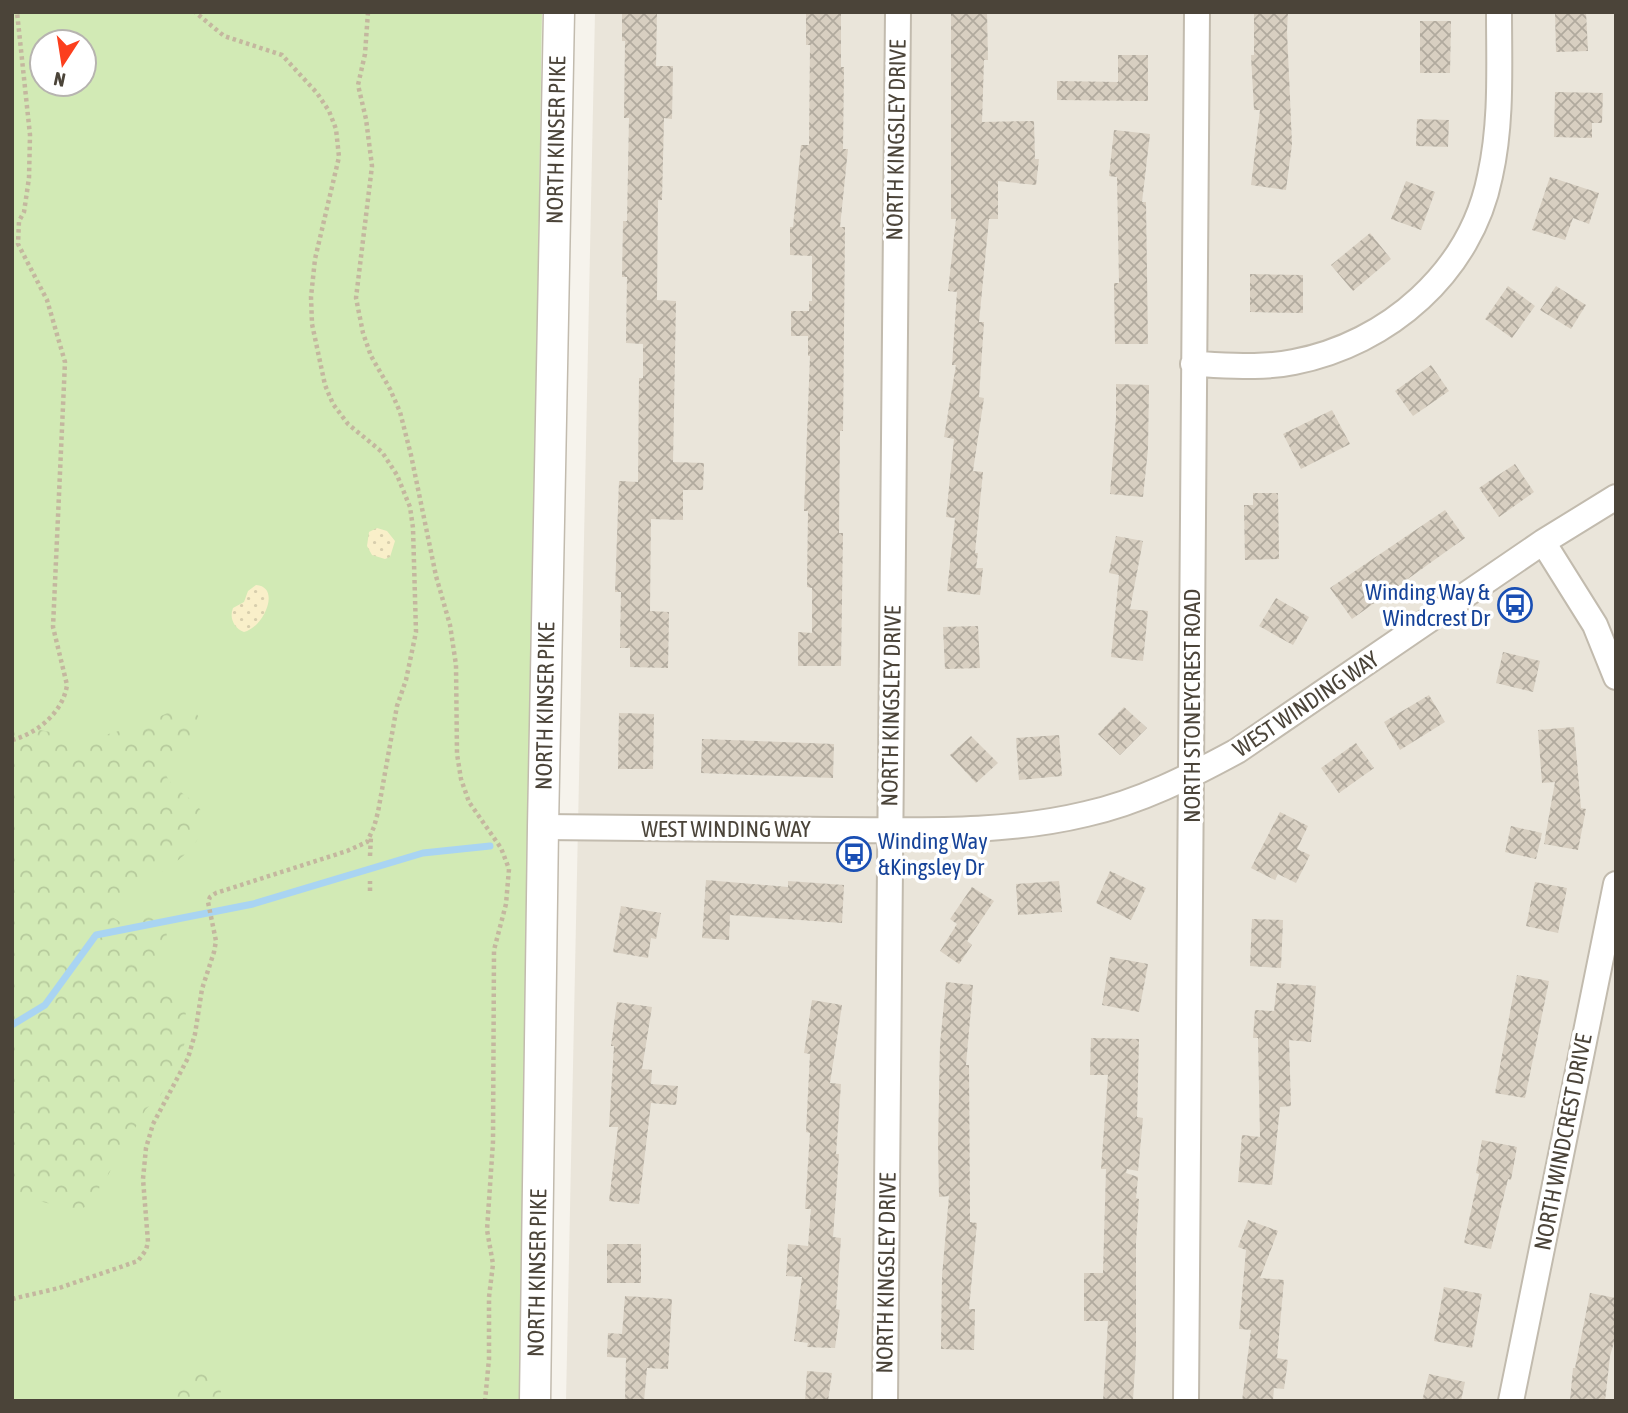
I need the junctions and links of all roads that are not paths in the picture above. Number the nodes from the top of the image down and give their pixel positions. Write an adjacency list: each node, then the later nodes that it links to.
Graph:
1 (559, 12): 10 (street, NORTH KINSER PIKE)
2 (898, 12): 11 (street, NORTH KINGSLEY DRIVE)
3 (1197, 12): 5 (street, NORTH STONEYCREST ROAD)
4 (1499, 12): 5 (street)
5 (1193, 364): 9 (street, NORTH STONEYCREST ROAD)
6 (1616, 497): 7 (street, WEST WINDING WAY)
7 (1543, 542): 8 (street); 9 (street, WEST WINDING WAY)
8 (1616, 677)
9 (1191, 776): 11 (street, WEST WINDING WAY); 15 (street, NORTH STONEYCREST ROAD)
10 (543, 827): 11 (street, WEST WINDING WAY); 13 (street, NORTH KINSER PIKE)
11 (890, 830): 14 (street, NORTH KINGSLEY DRIVE)
12 (1616, 884): 16 (street, NORTH WINDCREST DRIVE)
13 (535, 1401)
14 (885, 1401)
15 (1186, 1401)
16 (1511, 1401)

